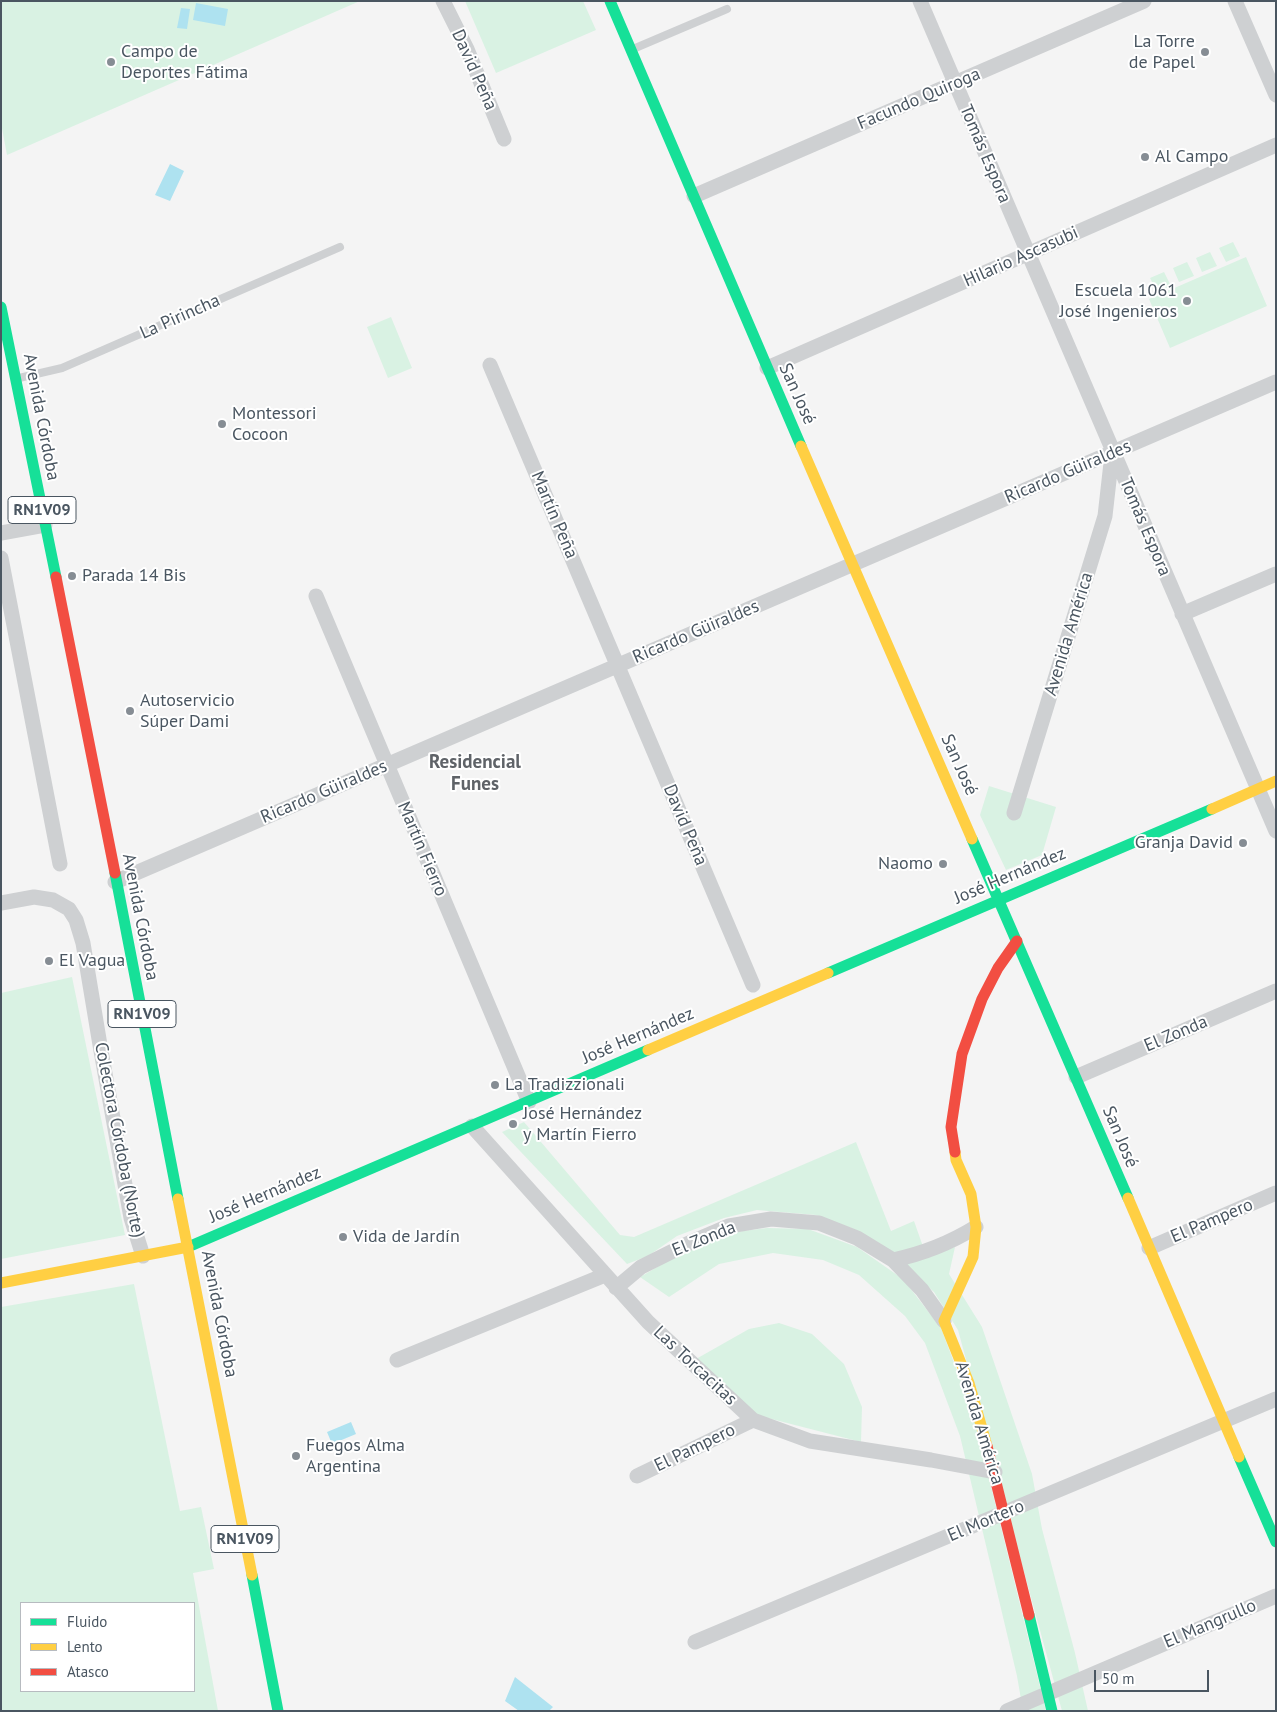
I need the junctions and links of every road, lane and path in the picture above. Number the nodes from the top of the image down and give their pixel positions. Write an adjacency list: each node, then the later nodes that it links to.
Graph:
1 (443, 1): 10 (street, David Peña)
2 (610, 1): 7 (main road, San José)
3 (920, 1): 8 (street, Tomás Espora)
4 (1144, 1): 8 (street, Facundo Quiroga)
5 (1235, 1): 9 (street)
6 (727, 9): 7 (lane)
7 (632, 50): 12 (main road, San José)
8 (955, 83): 12 (street, Facundo Quiroga); 14 (street, Tomás Espora)
9 (1276, 95)
10 (504, 139)
11 (1276, 145): 14 (street, Hilario Ascasubi)
12 (694, 196): 17 (main road, San José)
13 (340, 247): 18 (lane, La Pirincha)
14 (1028, 254): 17 (street, Hilario Ascasubi); 20 (street, Tomás Espora)
15 (1, 307): 18 (main road, Avenida Córdoba / RN1V09)
16 (490, 365): 28 (street, Martín Peña)
17 (767, 368): 24 (main road, San José)
18 (16, 379): 21 (main road, Avenida Córdoba / RN1V09)
19 (1276, 382): 20 (street, Ricardo Güiraldes)
20 (1113, 452): 24 (street, Ricardo Güiraldes); 27 (street, Tomás Espora); 32 (street, Avenida América)
21 (45, 525): 22 (street); 35 (main road, Avenida Córdoba / RN1V09)
22 (1, 534)
23 (1, 558): 34 (street)
24 (853, 564): 28 (street, Ricardo Güiraldes); 36 (main road, San José)
25 (1276, 574): 27 (street)
26 (316, 596): 29 (street, Martín Fierro)
27 (1182, 614): 31 (street, Tomás Espora)
28 (617, 666): 29 (street, Ricardo Güiraldes); 39 (street, David Peña)
29 (387, 765): 35 (street, Ricardo Güiraldes); 42 (street, Martín Fierro)
30 (1276, 781): 31 (main road, José Hernández)
31 (1258, 789): 33 (street, Tomás Espora); 36 (main road, José Hernández)
32 (1014, 813)
33 (1276, 831)
34 (60, 864)
35 (115, 882): 46 (main road, Avenida Córdoba / RN1V09)
36 (999, 900): 38 (main road, San José); 42 (main road, José Hernández)
37 (1, 903): 48 (street, Colectora Córdoba (Norte))
38 (1017, 941): 41 (main road, San José); 45 (main road)
39 (753, 985)
40 (1276, 991): 41 (street, El Zonda)
41 (1076, 1078): 47 (main road, San José)
42 (529, 1102): 43 (main road, José Hernández)
43 (472, 1126): 46 (main road, José Hernández); 50 (street, Las Torcacitas)
44 (1276, 1194): 47 (street, El Pampero)
45 (976, 1227): 49 (street); 53 (main road)
46 (188, 1247): 48 (main road, José Hernández); 65 (main road, Avenida Córdoba / RN1V09)
47 (1149, 1248): 57 (main road, San José)
48 (143, 1256): 51 (main road, José Hernández)
49 (893, 1260): 52 (street, El Zonda); 53 (street, El Zonda)
50 (605, 1275): 52 (street, Las Torcacitas); 54 (street)
51 (1, 1283)
52 (616, 1288): 56 (street, Las Torcacitas)
53 (944, 1321): 58 (main road, Avenida América)
54 (397, 1360)
55 (1276, 1399): 57 (street, El Mortero)
56 (753, 1420): 58 (street, Las Torcacitas); 59 (street, El Pampero)
57 (1224, 1420): 60 (street, El Mortero); 61 (main road, San José)
58 (995, 1472): 60 (main road, Avenida América)
59 (637, 1476)
60 (1006, 1513): 63 (street, El Mortero); 64 (main road, Avenida América)
61 (1276, 1542)
62 (1276, 1596): 64 (street, El Mangrullo)
63 (695, 1642)
64 (1047, 1692): 66 (street, El Mangrullo); 67 (main road, Avenida América)
65 (278, 1711)
66 (1006, 1711)
67 (1052, 1711)

